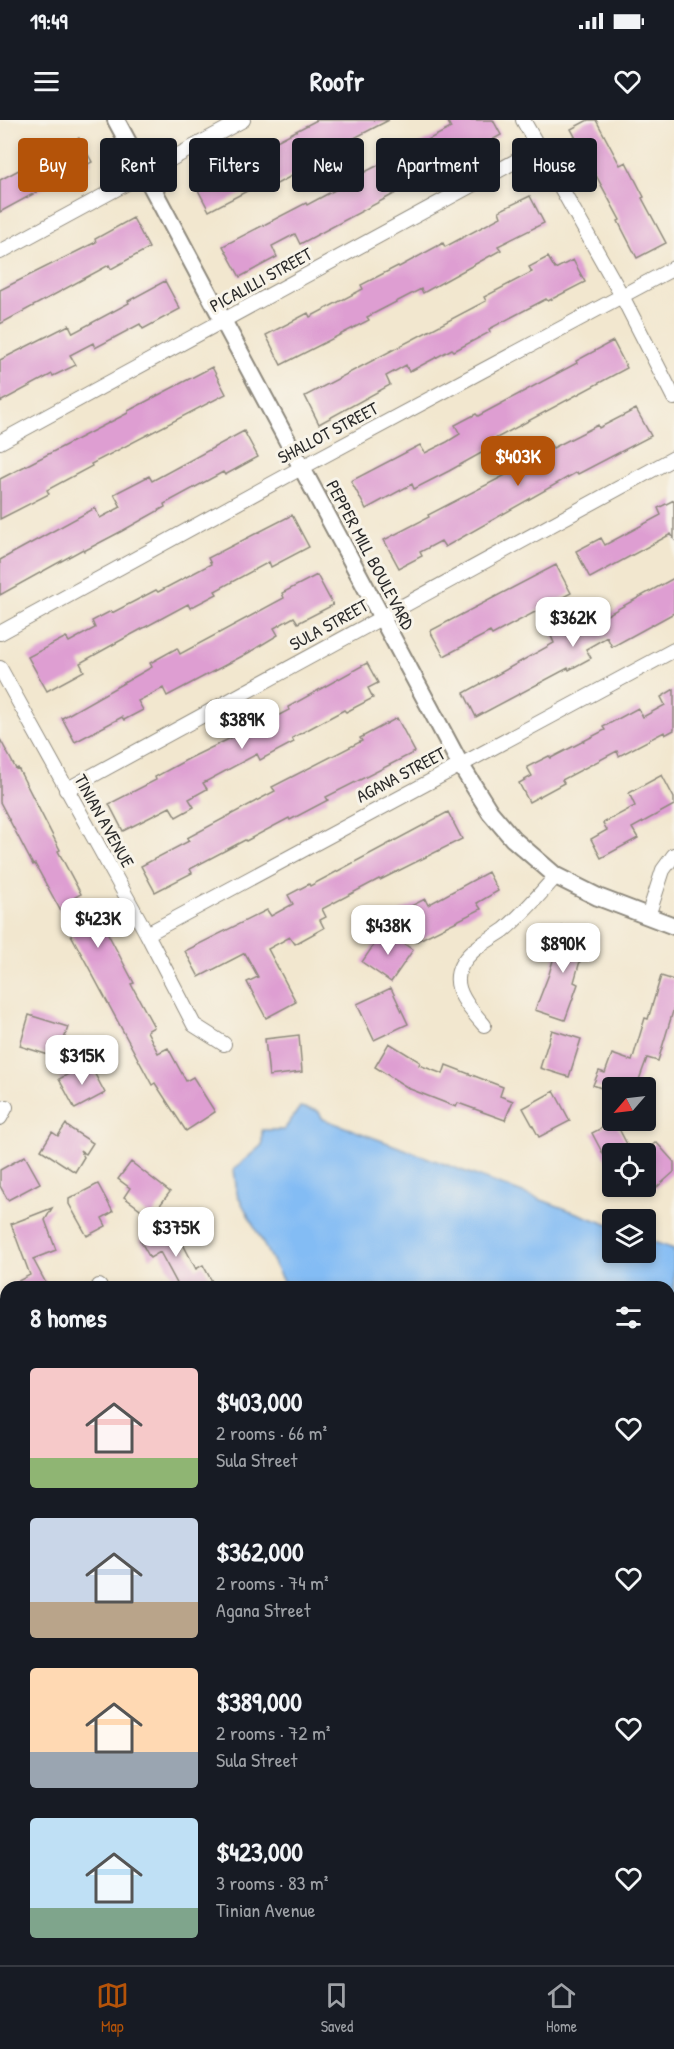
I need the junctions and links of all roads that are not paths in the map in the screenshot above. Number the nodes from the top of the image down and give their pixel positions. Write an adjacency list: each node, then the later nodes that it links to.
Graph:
1 (116, 120): 4 (street, PEPPER MILL BOULEVARD)
2 (243, 120): 6 (street)
3 (523, 120): 5 (street)
4 (126, 138)
5 (532, 138)
6 (177, 156)
7 (512, 164): 14 (street, PICALILLI STREET)
8 (112, 192): 11 (street)
9 (155, 192): 14 (street, PEPPER MILL BOULEVARD)
10 (562, 192): 13 (street)
11 (0, 252)
12 (674, 268): 13 (street, SHALLOT STREET)
13 (622, 296): 15 (street); 18 (street, SHALLOT STREET)
14 (224, 321): 16 (street, PICALILLI STREET); 18 (street, PEPPER MILL BOULEVARD)
15 (674, 399)
16 (0, 442)
17 (674, 459): 19 (street, SULA STREET)
18 (301, 468): 19 (street, PEPPER MILL BOULEVARD); 20 (street, SHALLOT STREET)
19 (381, 617): 23 (street, PEPPER MILL BOULEVARD); 24 (street, SULA STREET)
20 (0, 633)
21 (674, 650): 23 (street, AGANA STREET)
22 (0, 668): 24 (street, TINIAN AVENUE)
23 (460, 764): 26 (street, PEPPER MILL BOULEVARD); 29 (street, AGANA STREET)
24 (66, 790): 29 (street, TINIAN AVENUE)
25 (674, 855): 27 (street)
26 (556, 876): 27 (street, PEPPER MILL BOULEVARD); 30 (street)
27 (648, 916): 28 (street, PEPPER MILL BOULEVARD)
28 (674, 926)
29 (147, 934): 31 (street, TINIAN AVENUE)
30 (484, 1025)
31 (224, 1044)

